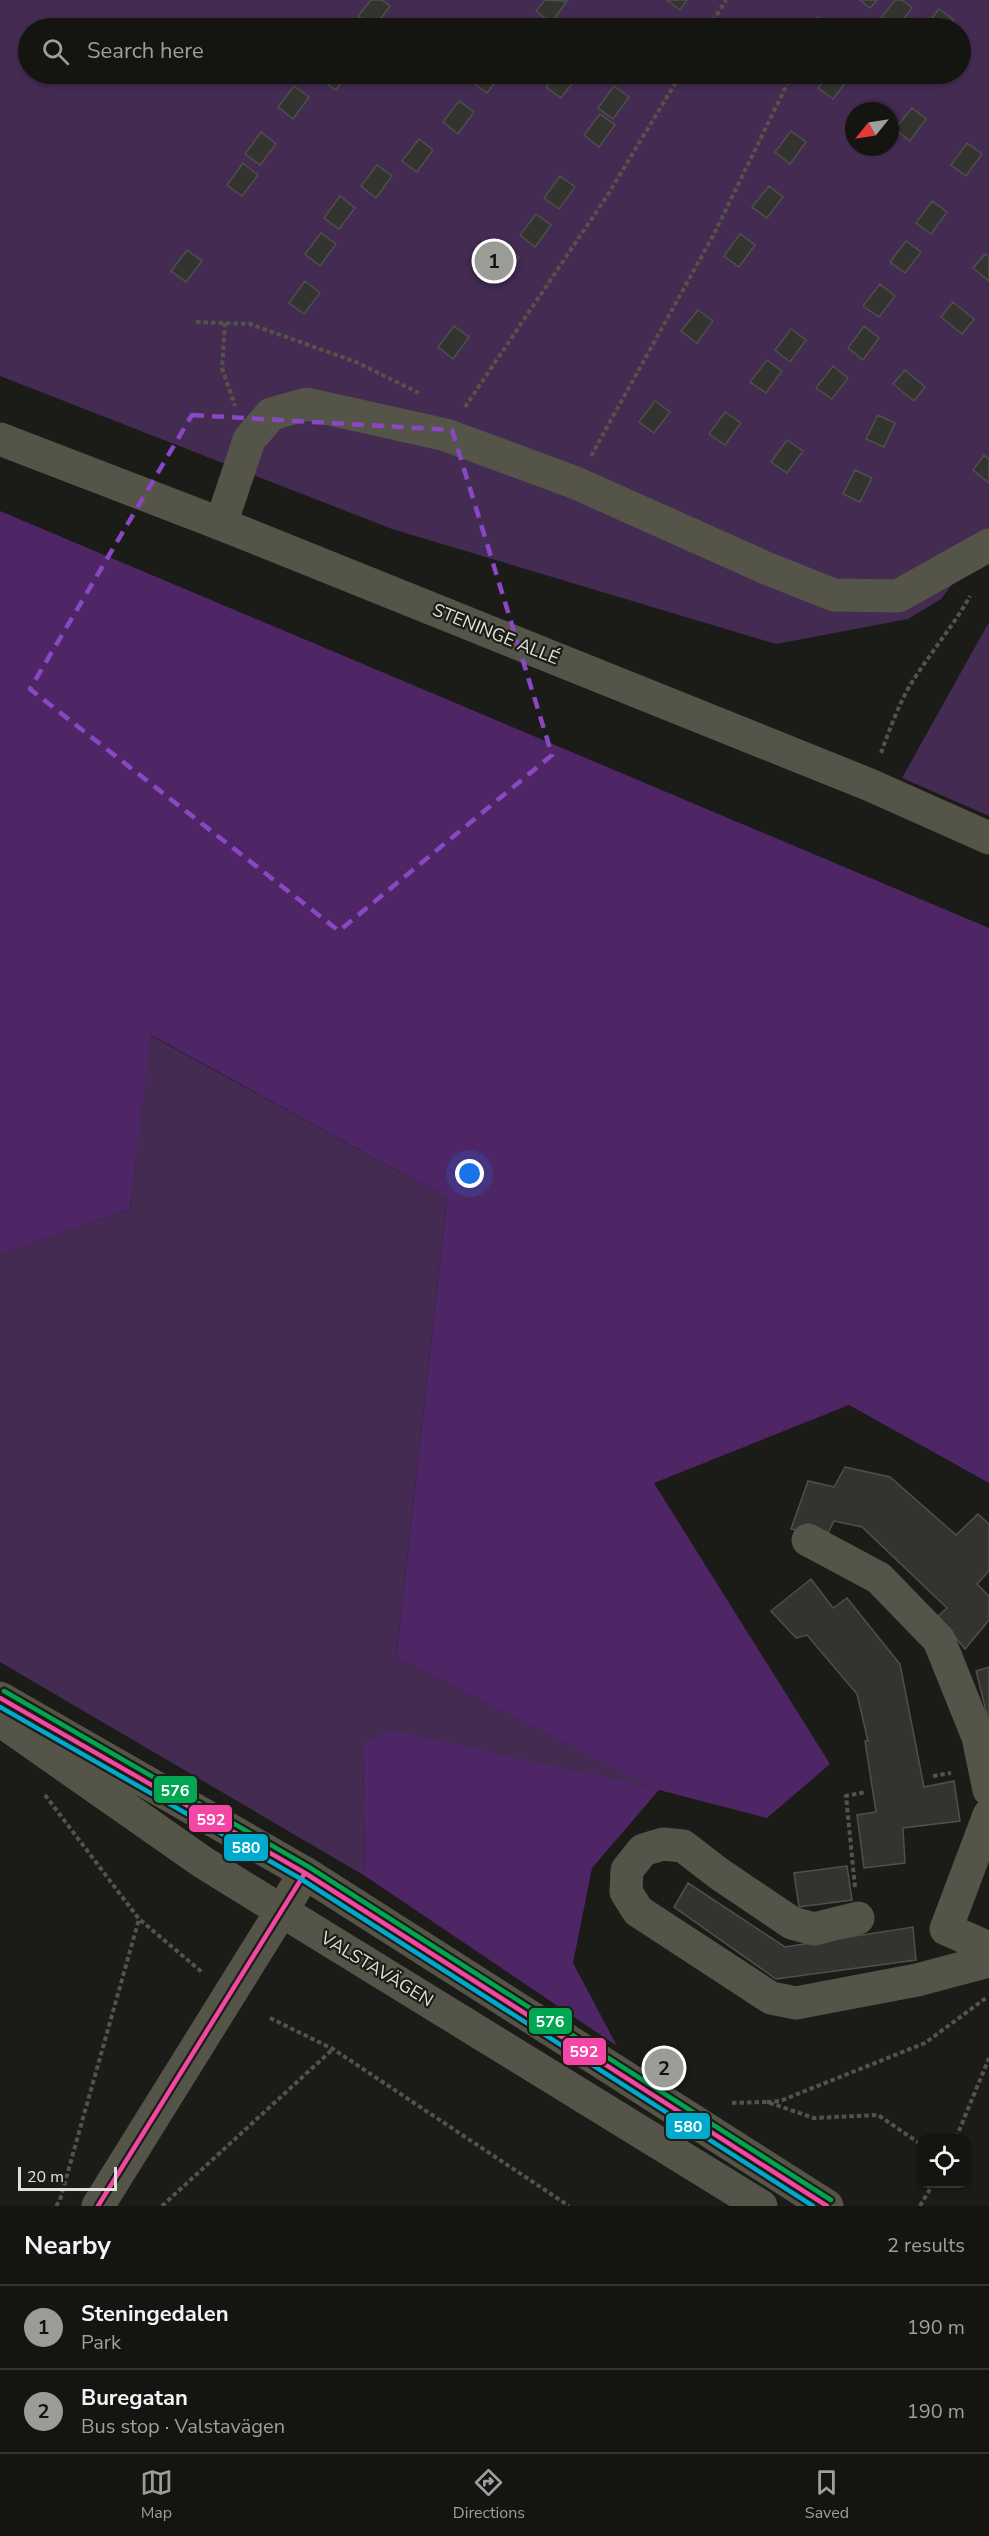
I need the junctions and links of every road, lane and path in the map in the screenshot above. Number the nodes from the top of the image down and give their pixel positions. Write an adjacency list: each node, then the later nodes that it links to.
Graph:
1 (726, 0): 2 (path)
2 (715, 18)
3 (675, 84): 7 (path)
4 (787, 84): 10 (path)
5 (196, 322): 6 (path)
6 (225, 323): 7 (path); 9 (path)
7 (446, 435): 9 (street); 10 (street)
8 (0, 439): 11 (street, STENINGE ALLÉ)
9 (249, 440): 11 (street)
10 (576, 483): 12 (street)
11 (221, 524): 14 (street, STENINGE ALLÉ)
12 (989, 545)
13 (972, 591): 14 (path)
14 (870, 785): 15 (street, STENINGE ALLÉ)
15 (989, 838)
16 (808, 1540): 19 (street)
17 (0, 1698): 23 (street)
18 (0, 1720): 24 (street, VALSTAVÄGEN)
19 (989, 1790)
20 (43, 1791): 26 (path)
21 (866, 1792): 25 (path)
22 (989, 1815): 27 (street)
23 (305, 1873): 24 (street); 44 (street)
24 (282, 1911): 40 (street); 43 (street, VALSTAVÄGEN)
25 (858, 1918): 28 (street)
26 (139, 1919): 29 (path); 39 (path)
27 (989, 1948)
28 (989, 1961)
29 (203, 1972)
30 (989, 1995): 34 (path)
31 (270, 2018): 32 (path)
32 (333, 2049): 41 (path); 42 (path)
33 (989, 2058): 36 (path)
34 (767, 2102): 35 (path); 37 (path)
35 (732, 2103)
36 (958, 2134)
37 (917, 2142)
38 (931, 2188): 45 (path)
39 (56, 2206)
40 (98, 2206)
41 (162, 2206)
42 (569, 2206)
43 (761, 2206)
44 (827, 2206)
45 (920, 2206)

